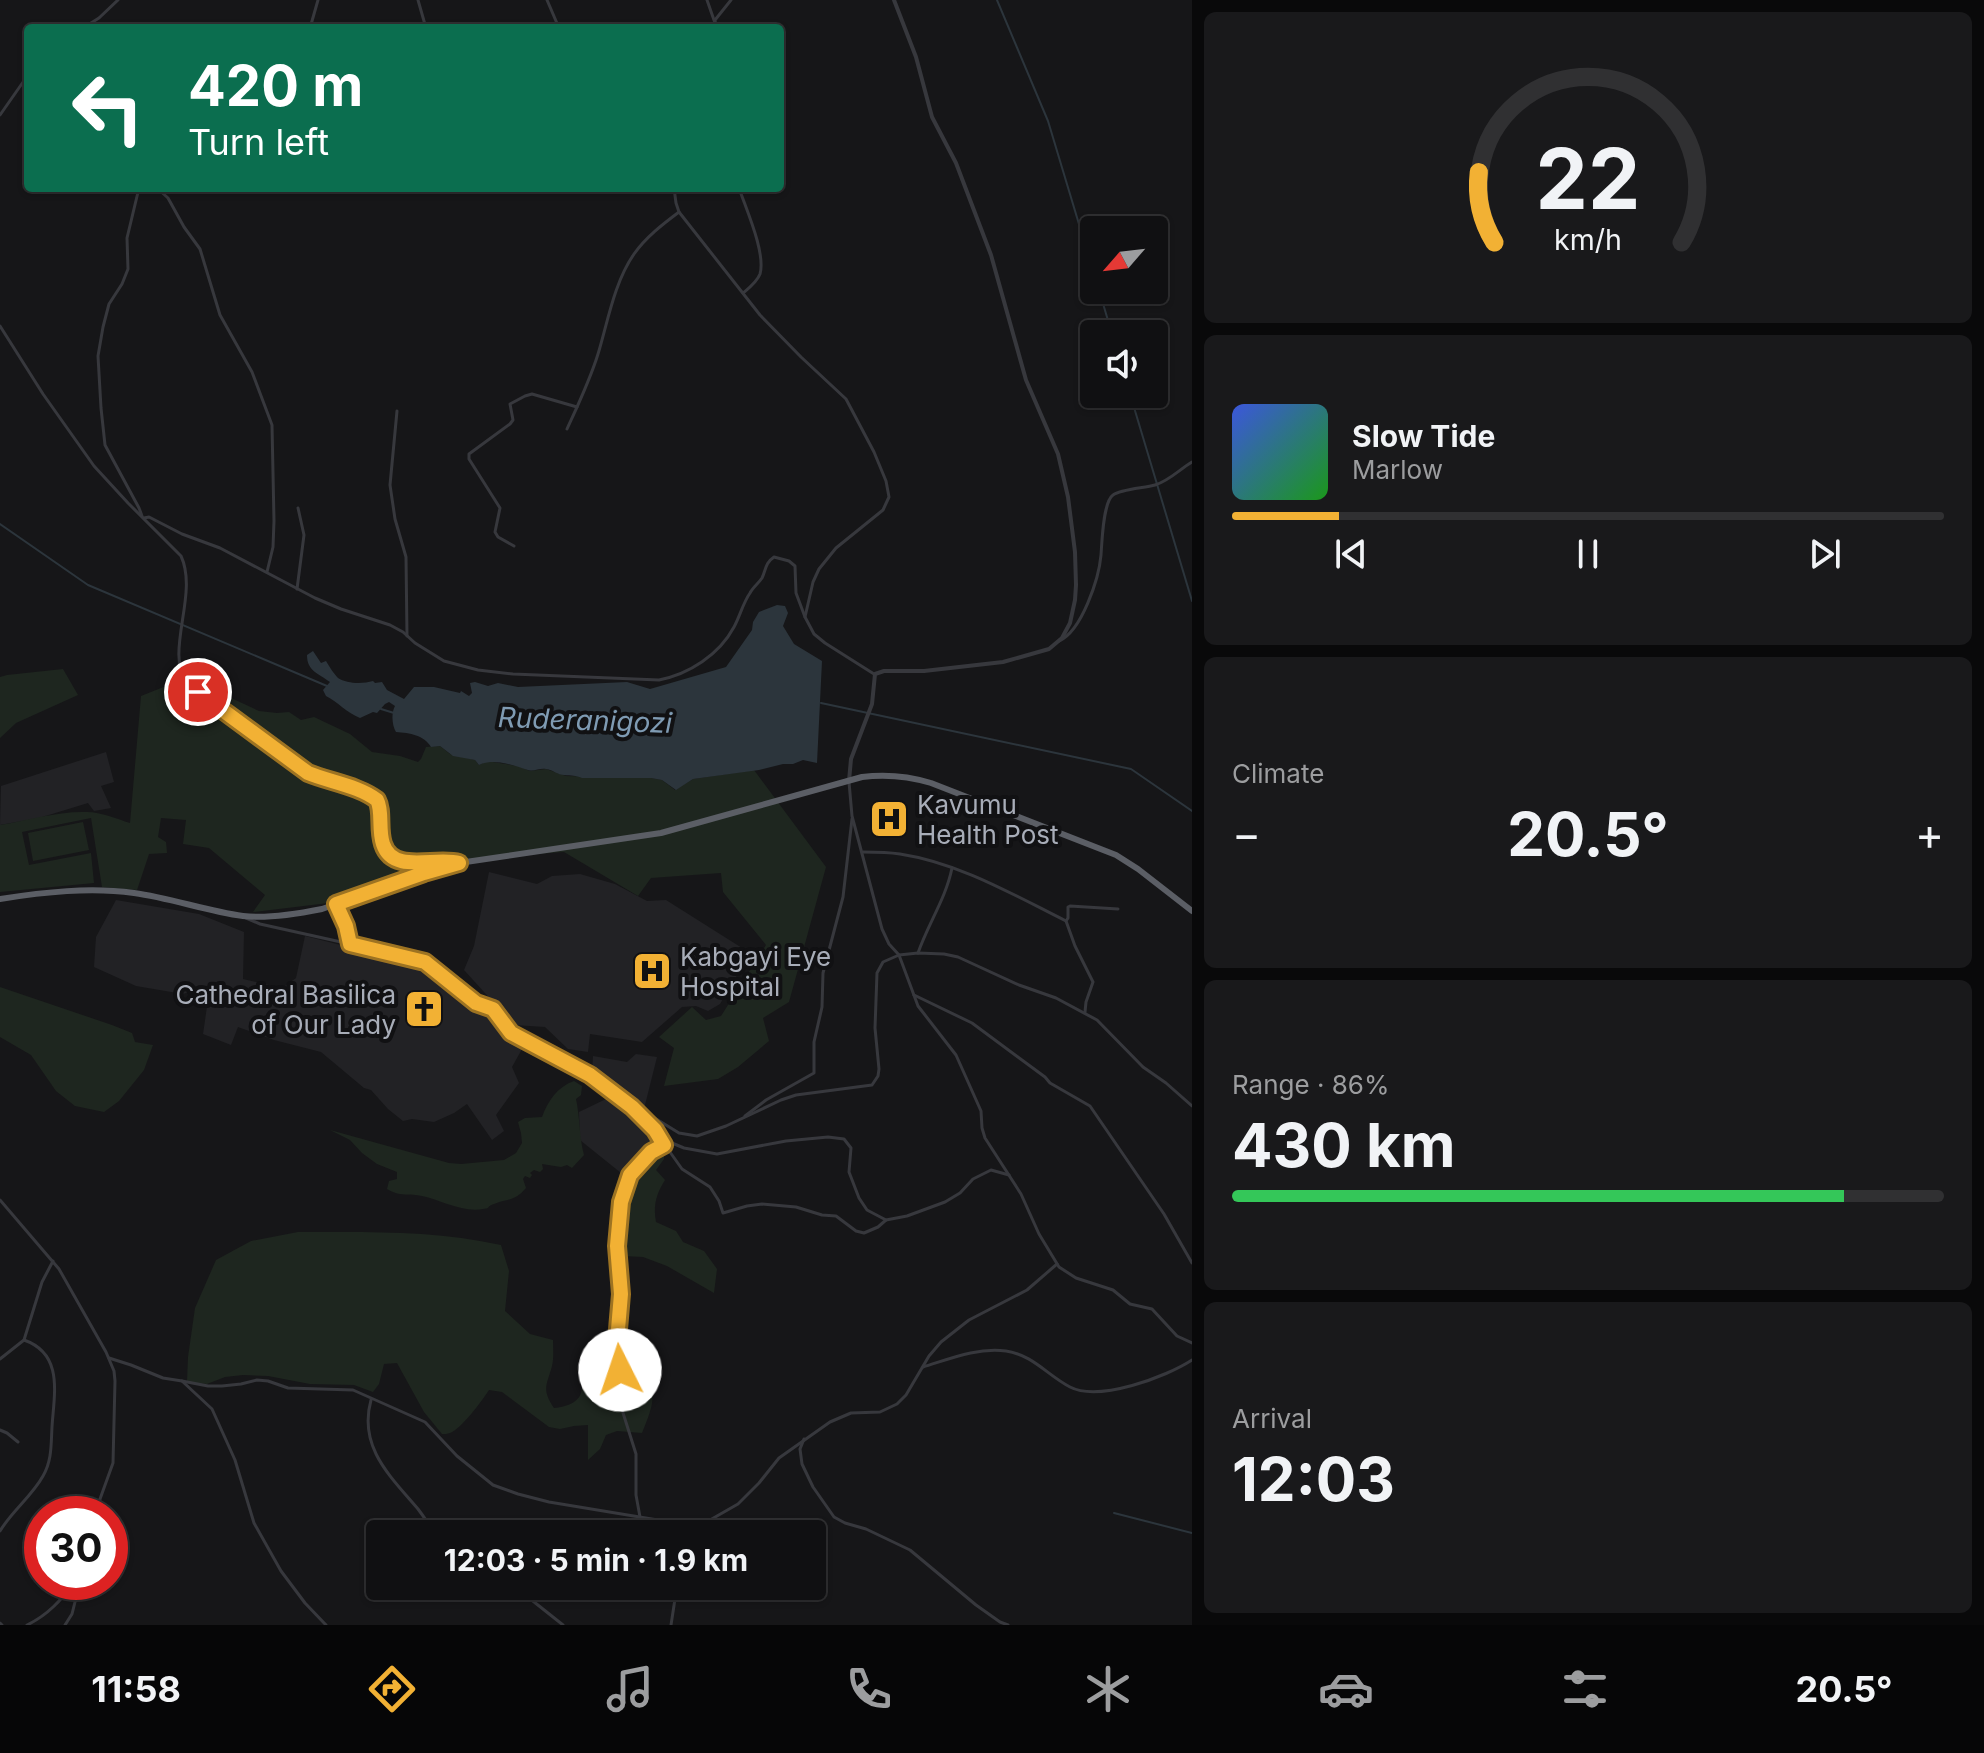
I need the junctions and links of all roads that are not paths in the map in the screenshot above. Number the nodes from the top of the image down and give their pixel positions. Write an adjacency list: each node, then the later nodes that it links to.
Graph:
1 (118, 0): 8 (street)
2 (318, 0): 9 (street)
3 (418, 0): 10 (street)
4 (547, 0): 11 (street)
5 (707, 0): 12 (street)
6 (731, 0): 13 (street)
7 (894, 0): 34 (street)
8 (89, 24)
9 (311, 24)
10 (425, 24)
11 (557, 24)
12 (715, 24)
13 (715, 24)
14 (24, 81): 15 (street)
15 (0, 115)
16 (138, 192): 28 (street)
17 (161, 192): 30 (street)
18 (675, 192): 20 (street)
19 (740, 192): 21 (street)
20 (679, 212): 21 (street); 23 (street)
21 (743, 293): 32 (street)
22 (0, 326): 28 (street)
23 (577, 407): 25 (street); 29 (street)
24 (397, 411): 33 (street)
25 (567, 429)
26 (1192, 462): 34 (street)
27 (298, 508): 31 (street)
28 (143, 517): 30 (street); 39 (street)
29 (514, 546)
30 (267, 572): 31 (street)
31 (297, 589): 33 (street)
32 (805, 617): 33 (street); 35 (street)
33 (407, 636)
34 (1059, 641): 35 (street)
35 (875, 674): 36 (street)
36 (849, 782): 37 (street); 39 (highway); 44 (highway)
37 (852, 816): 38 (street); 54 (street)
38 (862, 852): 40 (street); 49 (street)
39 (459, 863): 42 (highway)
40 (953, 868): 46 (street); 48 (street)
41 (0, 899): 45 (highway)
42 (336, 904): 45 (highway); 47 (street)
43 (1118, 909): 46 (street)
44 (1192, 911)
45 (242, 916): 47 (street)
46 (1066, 921): 51 (street)
47 (350, 944): 53 (street)
48 (918, 953): 49 (street); 51 (street)
49 (899, 955): 50 (street); 54 (street)
50 (913, 995): 57 (street); 61 (street)
51 (1085, 1012): 52 (street)
52 (1192, 1106)
53 (640, 1113): 54 (street); 55 (street)
54 (742, 1118)
55 (660, 1138): 56 (street); 59 (street)
56 (664, 1145): 59 (street); 75 (street)
57 (1009, 1175): 59 (street); 62 (street)
58 (0, 1200): 60 (street)
59 (886, 1220)
60 (53, 1261): 63 (street); 65 (street)
61 (1192, 1263)
62 (1057, 1264): 64 (street); 68 (street)
63 (24, 1340): 66 (street); 79 (street)
64 (1192, 1343)
65 (109, 1358): 69 (street); 74 (street)
66 (0, 1359)
67 (1192, 1360): 68 (street)
68 (923, 1367): 72 (street)
69 (182, 1381): 70 (street); 86 (street)
70 (372, 1399): 75 (street); 76 (street)
71 (0, 1430): 73 (street)
72 (804, 1439): 78 (street); 89 (street)
73 (18, 1442)
74 (101, 1496)
75 (640, 1517): 77 (street)
76 (426, 1520)
77 (654, 1520)
78 (710, 1520)
79 (0, 1531)
80 (60, 1600): 84 (street)
81 (74, 1600): 85 (street)
82 (532, 1600): 87 (street)
83 (675, 1600): 88 (street)
84 (27, 1625)
85 (65, 1625)
86 (326, 1625)
87 (563, 1625)
88 (671, 1625)
89 (1008, 1625)

